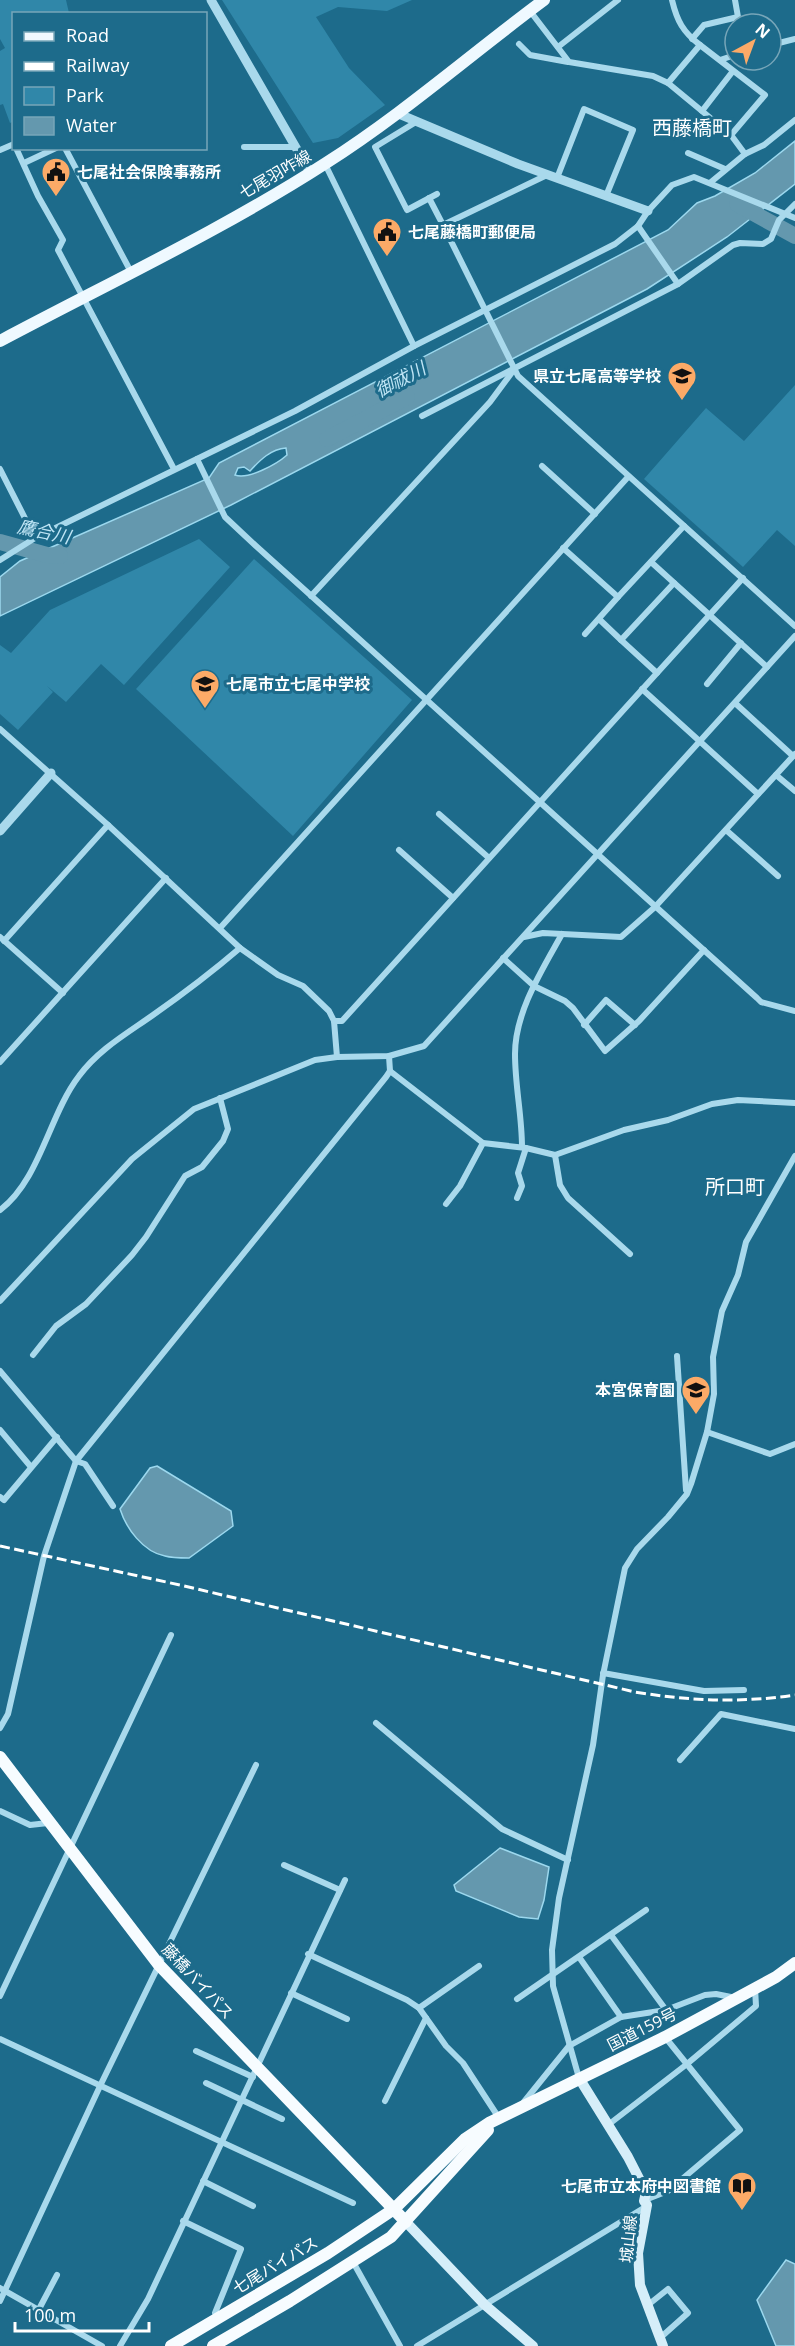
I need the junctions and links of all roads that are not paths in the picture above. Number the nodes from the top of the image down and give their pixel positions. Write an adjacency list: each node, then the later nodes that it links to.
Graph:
1 (211, 0): 24 (street)
2 (544, 0): 6 (main road, 七尾羽咋線)
3 (618, 0): 10 (street)
4 (672, 0): 7 (street)
5 (735, 0): 7 (street)
6 (530, 10): 10 (street); 19 (main road, 七尾羽咋線)
7 (692, 39): 9 (street)
8 (519, 44): 13 (street)
9 (700, 45): 12 (street); 17 (street)
10 (558, 47): 13 (street)
11 (723, 59): 12 (street)
12 (720, 60): 14 (street)
13 (569, 62): 17 (street)
14 (723, 63)
15 (732, 72): 18 (street)
16 (734, 72): 22 (street)
17 (668, 83): 18 (street)
18 (702, 111): 22 (street)
19 (399, 114): 21 (street); 31 (main road, 七尾羽咋線)
20 (795, 120): 29 (street)
21 (416, 122): 34 (street); 38 (street)
22 (732, 135): 29 (street)
23 (244, 147): 24 (street)
24 (296, 147): 33 (street)
25 (17, 150): 30 (street)
26 (52, 150): 30 (street)
27 (66, 150): 45 (street)
28 (688, 153): 32 (street)
29 (745, 154): 32 (street)
30 (24, 163): 47 (street)
31 (325, 164): 33 (main road, 七尾羽咋線); 50 (street)
32 (724, 170): 35 (street)
33 (310, 172): 45 (main road, 七尾羽咋線)
34 (552, 176): 37 (street); 37 (street); 43 (street)
35 (711, 182): 40 (street); 41 (street)
36 (436, 194): 38 (street)
37 (606, 196): 40 (street)
38 (429, 198): 43 (street)
39 (795, 204): 41 (street)
40 (648, 211): 44 (street)
41 (782, 218): 42 (street); 46 (street)
42 (795, 218)
43 (442, 225): 48 (street)
44 (638, 225): 46 (street); 48 (street)
45 (131, 272): 47 (main road, 七尾羽咋線)
46 (678, 284): 51 (street)
47 (82, 298): 49 (main road, 七尾羽咋線); 56 (street)
48 (486, 311): 50 (street); 51 (street)
49 (0, 341)
50 (414, 346): 53 (street)
51 (514, 370): 52 (street); 57 (street); 66 (street)
52 (422, 416)
53 (197, 459): 56 (street); 66 (street)
54 (542, 466): 58 (street)
55 (0, 469): 60 (street)
56 (174, 470): 60 (street)
57 (628, 477): 58 (street); 59 (street)
58 (595, 514): 61 (street)
59 (684, 526): 63 (street); 64 (street)
60 (33, 539): 62 (street)
61 (564, 548): 67 (street); 79 (street)
62 (2, 558)
63 (651, 562): 65 (street); 67 (street)
64 (743, 578): 68 (street); 70 (street)
65 (674, 582): 68 (street); 73 (street)
66 (311, 596): 79 (street)
67 (618, 597): 69 (street)
68 (710, 614): 74 (street); 76 (street)
69 (599, 619): 71 (street); 73 (street)
70 (795, 626)
71 (585, 634)
72 (795, 636): 75 (street)
73 (621, 640): 76 (street)
74 (741, 643): 75 (street); 77 (street)
75 (767, 667): 80 (street)
76 (657, 672): 78 (street)
77 (707, 684)
78 (642, 688): 82 (street); 88 (street)
79 (427, 700): 88 (street); 100 (street)
80 (735, 703): 82 (street); 83 (street)
81 (0, 729): 84 (street)
82 (699, 742): 87 (street); 94 (street)
83 (794, 755): 85 (street)
84 (51, 773): 90 (street); 92 (street)
85 (776, 775): 86 (street); 87 (street)
86 (795, 791)
87 (758, 794): 91 (street)
88 (540, 801): 94 (street); 95 (street)
89 (439, 814): 95 (street)
90 (108, 825): 97 (street); 103 (street)
91 (726, 830): 96 (street); 99 (street)
92 (0, 831)
93 (399, 850): 98 (street)
94 (598, 854): 99 (street); 102 (street)
95 (489, 858): 98 (street)
96 (778, 876)
97 (166, 878): 100 (street); 108 (street)
98 (453, 897): 110 (street)
99 (655, 907): 101 (street); 105 (street)
100 (220, 928): 104 (street)
101 (562, 934): 102 (street); 107 (street)
102 (523, 937): 106 (street)
103 (2, 939): 108 (street)
104 (240, 948): 110 (street); 125 (street)
105 (704, 950): 109 (street); 112 (street)
106 (503, 958): 107 (street); 113 (street)
107 (534, 986): 111 (street); 120 (street)
108 (63, 993): 115 (street)
109 (795, 1011)
110 (334, 1021): 114 (street)
111 (584, 1025): 112 (street); 112 (street)
112 (636, 1025)
113 (389, 1056): 114 (street); 116 (street)
114 (337, 1057): 117 (street)
115 (0, 1062)
116 (390, 1071): 119 (street); 135 (street)
117 (220, 1098): 127 (street); 128 (street)
118 (795, 1103): 121 (street)
119 (483, 1143): 120 (street); 124 (street)
120 (524, 1148): 121 (street); 123 (street)
121 (555, 1155): 126 (street)
122 (795, 1156): 132 (street)
123 (517, 1198)
124 (446, 1204)
125 (0, 1210)
126 (630, 1254)
127 (0, 1301)
128 (33, 1355)
129 (677, 1356): 137 (street)
130 (0, 1371): 133 (street)
131 (0, 1430): 136 (street)
132 (706, 1432): 134 (street); 137 (street)
133 (57, 1437): 135 (street); 136 (street)
134 (795, 1444)
135 (76, 1461): 139 (street); 144 (street)
136 (31, 1467): 138 (street)
137 (687, 1494): 141 (street)
138 (0, 1497)
139 (113, 1506)
140 (171, 1635): 151 (street)
141 (603, 1673): 142 (street); 152 (street)
142 (744, 1690)
143 (376, 1723): 152 (street)
144 (0, 1728)
145 (795, 1729): 147 (street)
146 (0, 1757): 150 (highway, 藤橋バイパス)
147 (680, 1760)
148 (256, 1765): 161 (street)
149 (0, 1811): 150 (street)
150 (48, 1823): 151 (highway, 藤橋バイパス)
151 (68, 1848): 161 (highway, 藤橋バイパス); 166 (street)
152 (568, 1860): 163 (street)
153 (284, 1865): 155 (street)
154 (345, 1880): 155 (street)
155 (340, 1890): 158 (street)
156 (646, 1910): 157 (street)
157 (611, 1935): 159 (street); 170 (street)
158 (308, 1954): 165 (street); 169 (street)
159 (579, 1957): 163 (street); 171 (street)
160 (795, 1963): 164 (highway, 国道159号)
161 (159, 1965): 179 (highway, 藤橋バイパス); 182 (street)
162 (479, 1966): 169 (street)
163 (553, 1974): 168 (street); 176 (street)
164 (755, 1988): 167 (highway, 国道159号); 178 (street)
165 (291, 1993): 173 (street); 179 (street)
166 (0, 1996)
167 (736, 1998): 170 (street); 174 (highway, 国道159号)
168 (517, 1999)
169 (419, 2008): 172 (street)
170 (666, 2010): 171 (street)
171 (621, 2017): 176 (street)
172 (426, 2018): 184 (street); 187 (street)
173 (347, 2019)
174 (665, 2037): 178 (street); 180 (highway, 国道159号)
175 (0, 2039): 182 (street)
176 (569, 2046): 180 (street); 185 (street)
177 (196, 2051): 179 (street)
178 (687, 2064): 188 (street); 192 (street)
179 (255, 2073): 183 (street); 194 (highway, 藤橋バイパス)
180 (579, 2079): 185 (highway, 国道159号); 188 (main road, 城山線)
181 (206, 2083): 183 (street)
182 (100, 2084): 189 (street); 199 (street)
183 (242, 2101): 186 (street); 189 (street)
184 (385, 2101)
185 (520, 2108): 187 (highway, 国道159号)
186 (282, 2119)
187 (500, 2119): 194 (highway, 国道159号); 196 (highway, 国道159号)
188 (608, 2125): 192 (main road, 城山線)
189 (222, 2143): 190 (street); 191 (street)
190 (203, 2181): 193 (street); 195 (street)
191 (352, 2203)
192 (646, 2203): 201 (street); 202 (main road, 城山線)
193 (253, 2206)
194 (394, 2209): 196 (highway, 藤橋バイパス); 204 (highway, 七尾バイパス)
195 (183, 2221): 204 (street); 207 (street)
196 (406, 2222): 197 (highway); 201 (main road)
197 (353, 2261): 209 (highway); 210 (street)
198 (57, 2275): 203 (street)
199 (2, 2289): 200 (street); 203 (street)
200 (0, 2301)
201 (485, 2305): 211 (street); 212 (main road)
202 (647, 2306): 205 (main road, 城山線); 205 (street)
203 (38, 2312): 206 (street)
204 (219, 2319): 208 (highway, 七尾バイパス)
205 (662, 2342)
206 (102, 2346)
207 (120, 2346)
208 (171, 2346)
209 (213, 2346)
210 (400, 2346)
211 (417, 2346)
212 (533, 2346)

